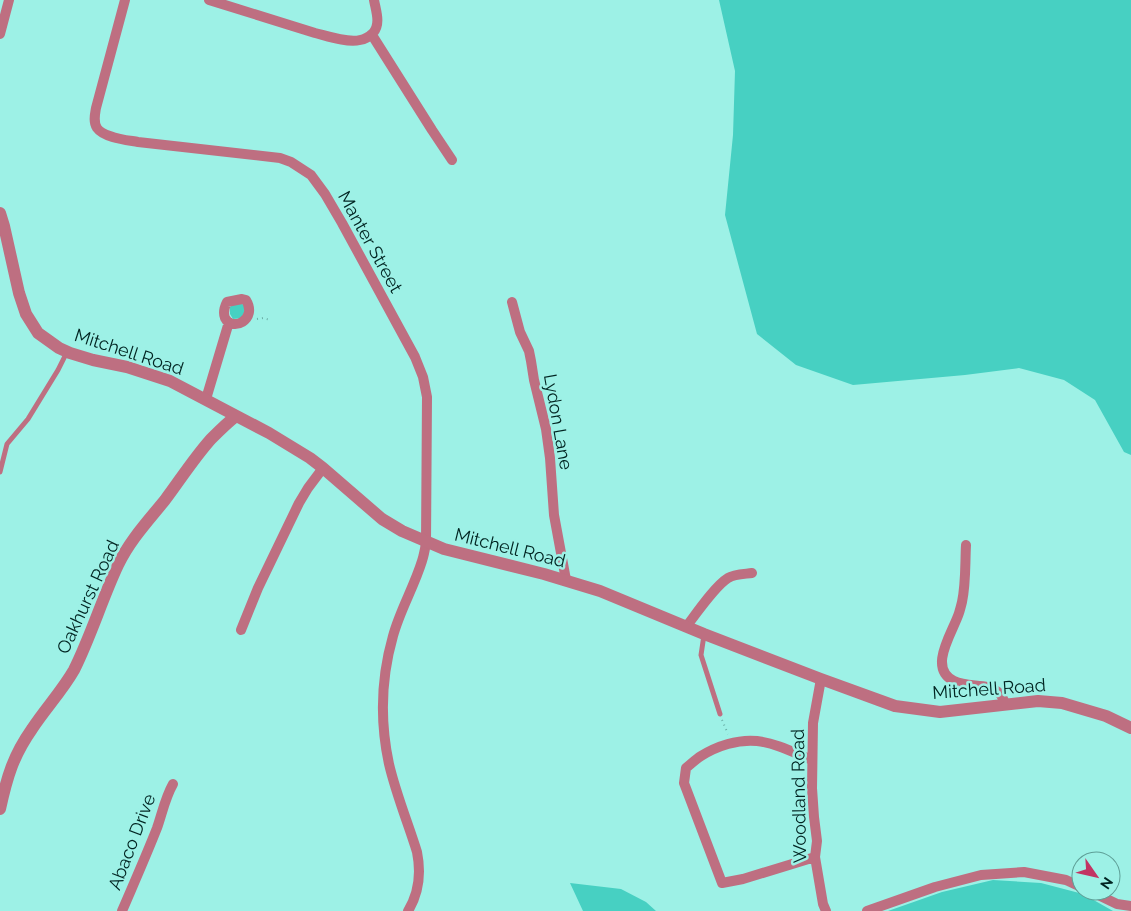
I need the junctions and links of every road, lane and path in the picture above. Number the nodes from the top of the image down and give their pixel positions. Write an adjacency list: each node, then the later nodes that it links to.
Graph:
1 (9, 0): 5 (street)
2 (125, 0): 18 (street, Manter Street)
3 (209, 0): 6 (street)
4 (374, 0): 6 (street)
5 (0, 34)
6 (372, 35): 7 (street)
7 (452, 160)
8 (0, 213): 13 (street, Mitchell Road)
9 (512, 302): 21 (street, Lydon Lane)
10 (248, 316): 11 (path); 12 (street); 12 (street)
11 (270, 320)
12 (229, 322): 14 (street)
13 (67, 352): 14 (street, Mitchell Road); 17 (lane)
14 (206, 399): 15 (street, Mitchell Road)
15 (236, 416): 16 (street, Mitchell Road); 32 (street, Oakhurst Road)
16 (323, 468): 18 (street, Mitchell Road); 23 (street)
17 (0, 472)
18 (426, 543): 21 (street, Mitchell Road); 38 (street, Manter Street)
19 (966, 545): 26 (street)
20 (752, 573): 22 (street)
21 (566, 580): 22 (street, Mitchell Road)
22 (686, 627): 24 (street, Mitchell Road)
23 (241, 630)
24 (704, 634): 25 (street, Mitchell Road); 27 (lane)
25 (820, 680): 26 (street, Mitchell Road); 30 (street, Woodland Road)
26 (1006, 705): 28 (street, Mitchell Road)
27 (720, 714): 29 (path)
28 (1131, 728)
29 (731, 744): 30 (street); 33 (street)
30 (812, 760): 33 (street, Woodland Road)
31 (173, 784): 37 (street, Abaco Drive)
32 (0, 810)
33 (815, 857): 39 (street, Woodland Road)
34 (1071, 882): 40 (street)
35 (1111, 901): 36 (street)
36 (1131, 906)
37 (122, 911)
38 (408, 911)
39 (826, 911)
40 (866, 911)

